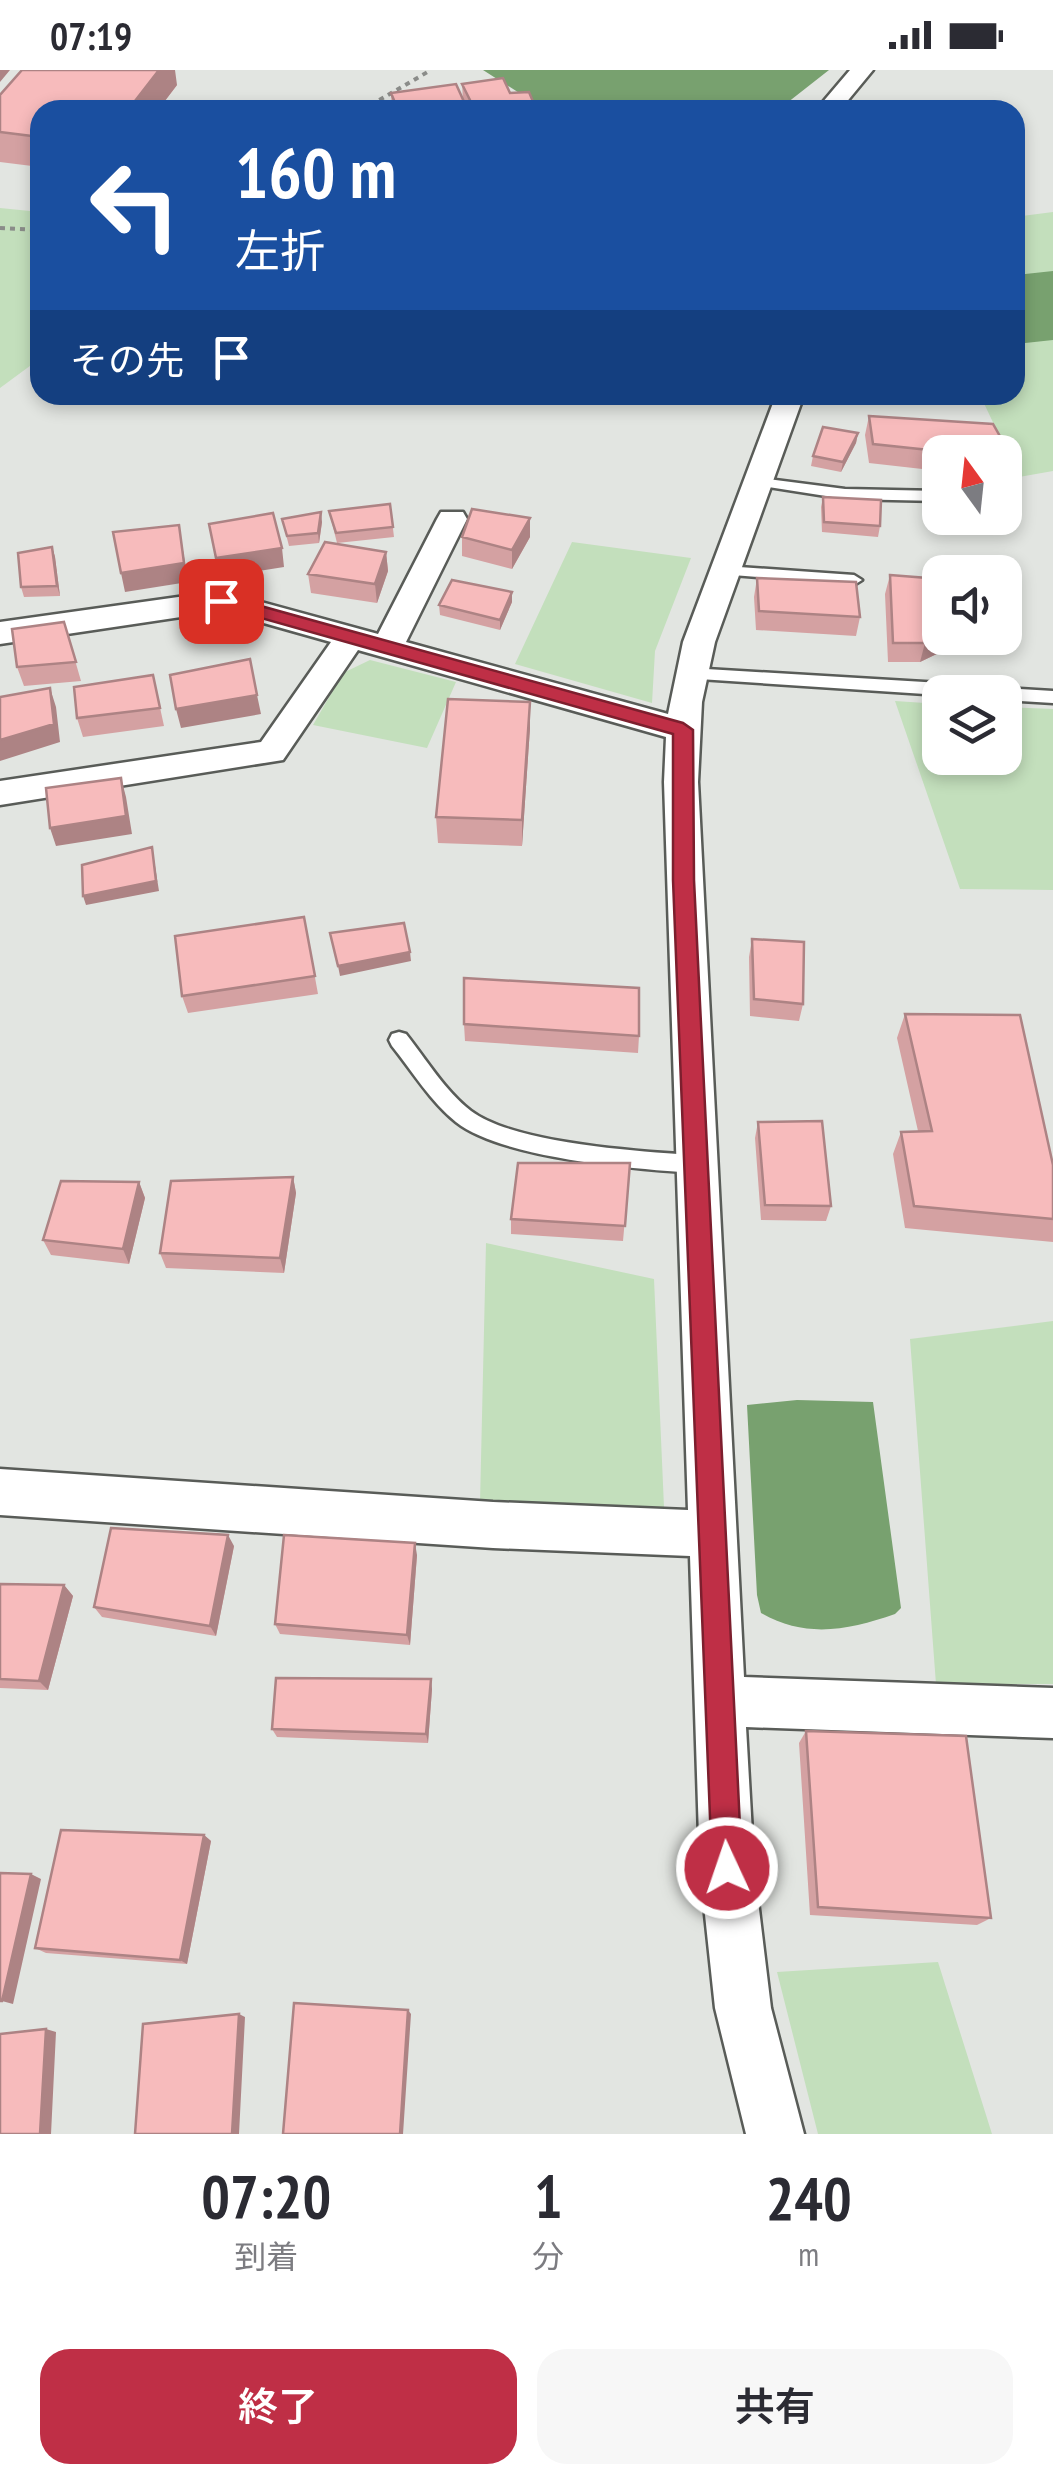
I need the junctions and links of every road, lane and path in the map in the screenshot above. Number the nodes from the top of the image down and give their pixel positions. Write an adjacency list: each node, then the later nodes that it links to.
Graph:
1 (431, 70): 3 (path)
2 (862, 70): 4 (street)
3 (379, 100)
4 (836, 100)
5 (0, 228): 6 (path)
6 (30, 230)
7 (787, 405): 8 (street)
8 (760, 482): 9 (lane); 11 (street)
9 (922, 496)
10 (452, 520): 15 (street)
11 (726, 572): 12 (lane); 16 (street)
12 (854, 580)
13 (0, 633): 14 (street)
14 (350, 638): 15 (street); 21 (street)
15 (386, 647): 20 (street)
16 (690, 674): 17 (lane); 20 (street)
17 (922, 688)
18 (1022, 695): 19 (lane)
19 (1053, 697)
20 (683, 730): 23 (street)
21 (0, 793)
22 (399, 1040): 23 (lane)
23 (696, 1164): 25 (street)
24 (0, 1492): 25 (street)
25 (712, 1534): 26 (street)
26 (718, 1701): 27 (street); 28 (street)
27 (1053, 1713)
28 (775, 2134)

